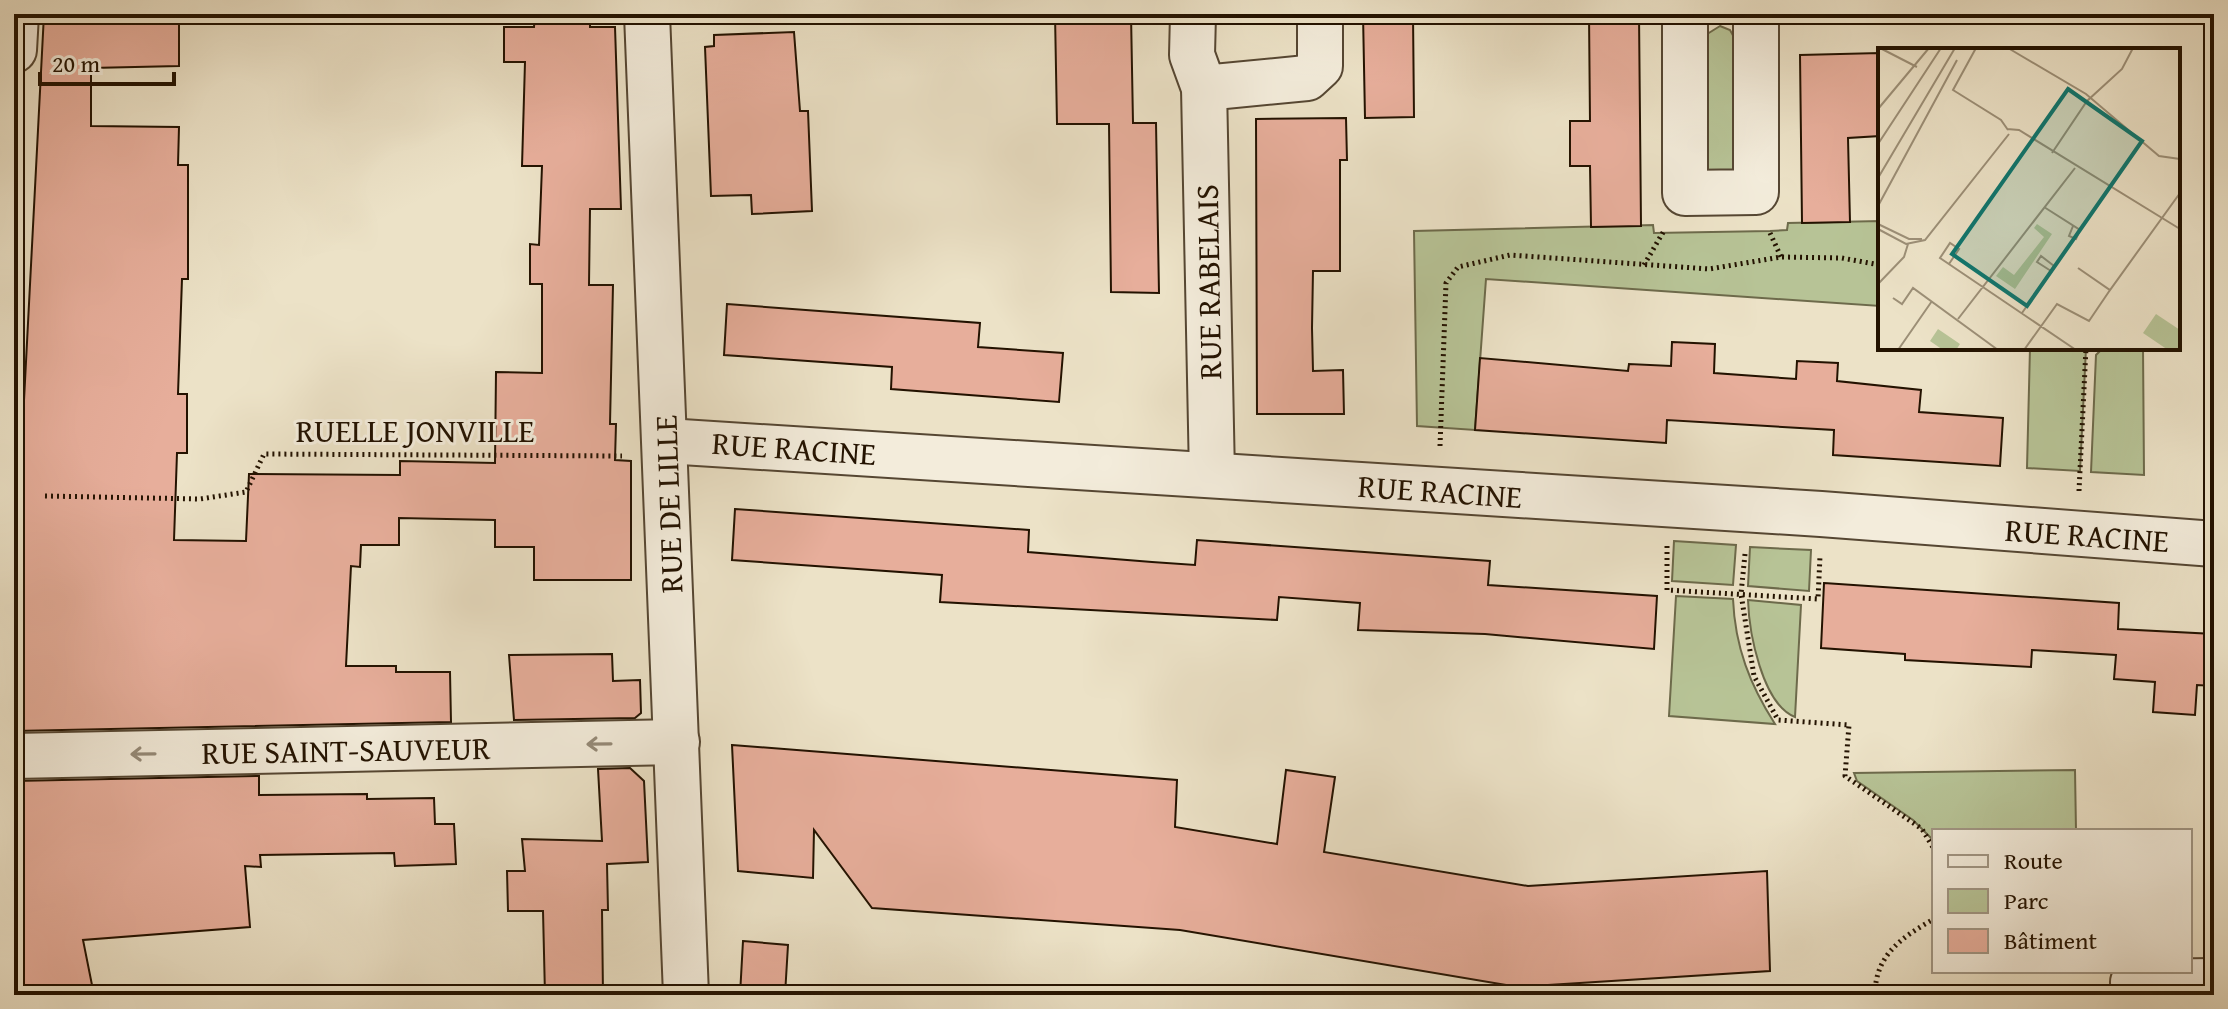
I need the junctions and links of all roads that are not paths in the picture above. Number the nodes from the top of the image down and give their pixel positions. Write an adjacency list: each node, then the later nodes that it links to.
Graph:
1 (16, 14): 7 (street)
2 (647, 14): 9 (street, RUE DE LILLE)
3 (1193, 14): 8 (street, RUE RABELAIS)
4 (1320, 14): 8 (street)
5 (1685, 14): 6 (street)
6 (1756, 14)
7 (14, 50)
8 (1204, 88): 10 (street, RUE RABELAIS)
9 (666, 449): 10 (street, RUE RACINE); 12 (street, RUE DE LILLE)
10 (1212, 475): 11 (street, RUE RACINE)
11 (2214, 544)
12 (677, 742): 13 (street, RUE SAINT-SAUVEUR, one-way to 13); 15 (street, RUE DE LILLE)
13 (14, 756)
14 (2214, 981): 16 (street)
15 (686, 995)
16 (2134, 995)

